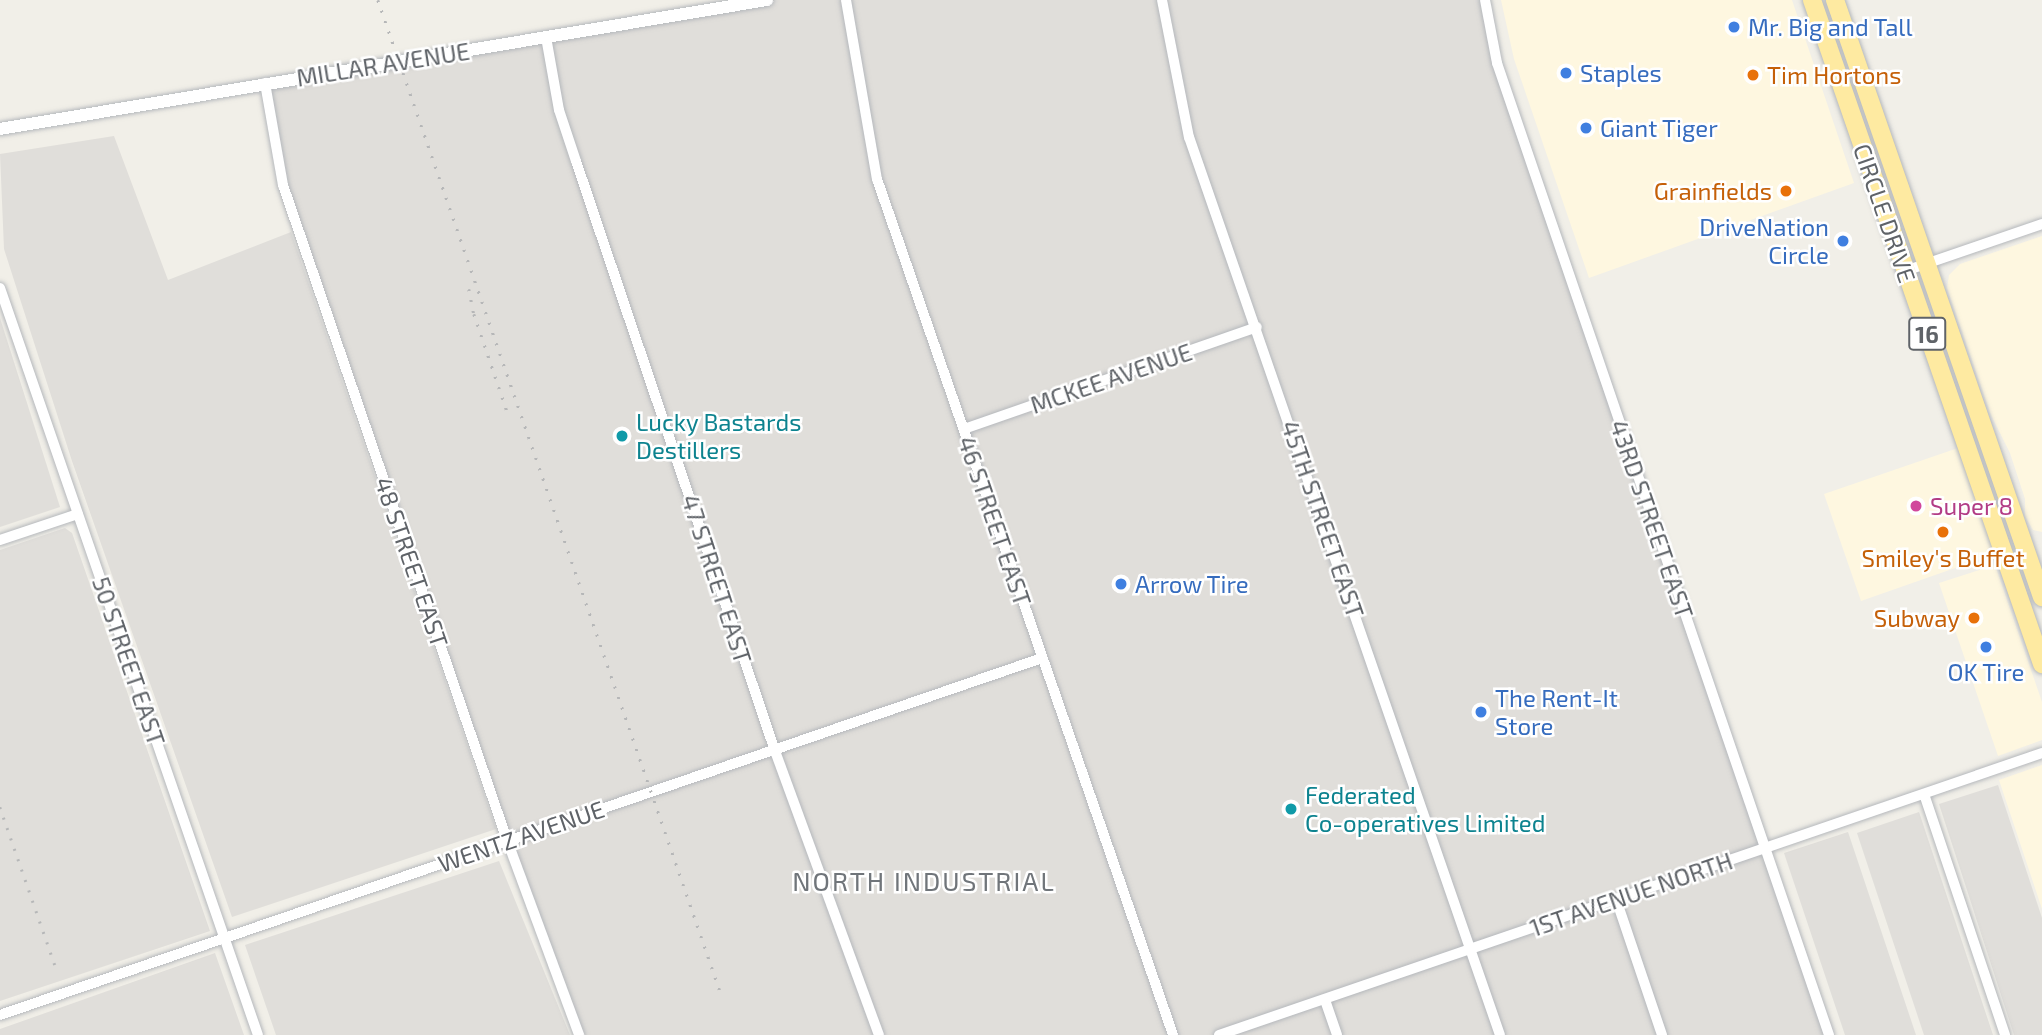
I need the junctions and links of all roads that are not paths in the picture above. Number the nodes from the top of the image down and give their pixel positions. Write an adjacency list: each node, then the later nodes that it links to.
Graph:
1 (767, 0): 7 (street, MILLAR AVENUE)
2 (846, 0): 15 (street, 46 STREET EAST)
3 (1162, 0): 14 (street, 45TH STREET EAST)
4 (1485, 0): 25 (street, 43RD STREET EAST)
5 (1837, 0): 11 (highway, CIRCLE DRIVE / 16)
6 (1811, 1): 12 (highway, CIRCLE DRIVE / 16)
7 (546, 37): 8 (street, MILLAR AVENUE); 21 (street, 47 STREET EAST)
8 (264, 83): 9 (street, MILLAR AVENUE); 24 (street, 48 STREET EAST)
9 (0, 129)
10 (2042, 224): 11 (street)
11 (1927, 264): 12 (street); 18 (highway, CIRCLE DRIVE / 16)
12 (1905, 271): 20 (highway, CIRCLE DRIVE / 16)
13 (0, 288): 16 (street, 50 STREET EAST)
14 (1257, 327): 15 (street, MCKEE AVENUE); 28 (street, 45TH STREET EAST)
15 (964, 429): 19 (street, 46 STREET EAST)
16 (78, 514): 17 (street); 27 (street, 50 STREET EAST)
17 (0, 540)
18 (2042, 597)
19 (1042, 658): 21 (street, WENTZ AVENUE); 34 (street, 46 STREET EAST)
20 (2042, 664)
21 (775, 751): 24 (street, WENTZ AVENUE); 33 (street, 47 STREET EAST)
22 (2042, 753): 23 (street, 1ST AVENUE NORTH)
23 (1924, 794): 25 (street, 1ST AVENUE NORTH); 40 (street)
24 (507, 840): 27 (street, WENTZ AVENUE); 32 (street, 48 STREET EAST)
25 (1765, 848): 26 (street, 1ST AVENUE NORTH); 39 (street, 43RD STREET EAST)
26 (1616, 899): 28 (street, 1ST AVENUE NORTH); 38 (street)
27 (225, 937): 30 (street, WENTZ AVENUE); 31 (street, 50 STREET EAST)
28 (1471, 950): 29 (street, 1ST AVENUE NORTH); 37 (street, 45TH STREET EAST)
29 (1325, 1000): 35 (street, 1ST AVENUE NORTH); 36 (street)
30 (0, 1015)
31 (258, 1035)
32 (579, 1035)
33 (879, 1035)
34 (1173, 1035)
35 (1219, 1035)
36 (1337, 1035)
37 (1500, 1035)
38 (1662, 1035)
39 (1829, 1035)
40 (2005, 1035)

